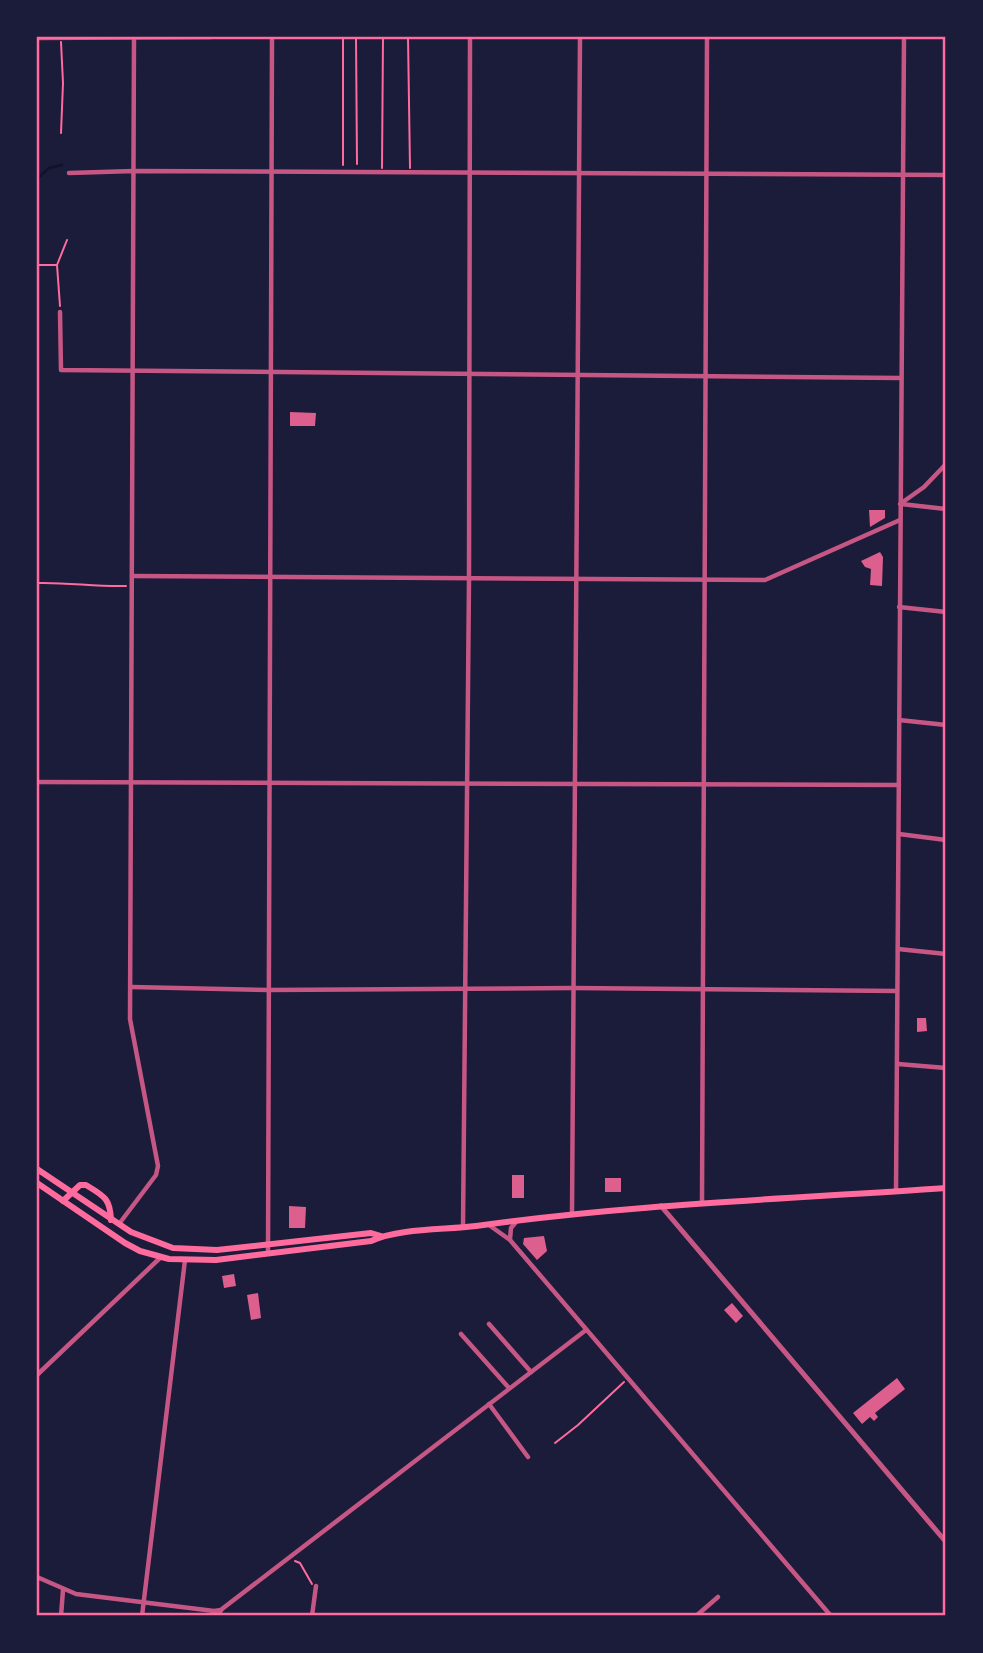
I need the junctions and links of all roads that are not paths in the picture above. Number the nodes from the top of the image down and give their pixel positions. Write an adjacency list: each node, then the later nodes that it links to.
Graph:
1 (134, 37): 2 (street); 9 (street); 10 (street)
2 (211, 37)
3 (272, 37): 11 (street)
4 (470, 37): 13 (street)
5 (580, 37): 14 (street)
6 (707, 37): 15 (street)
7 (904, 37): 16 (street)
8 (37, 38): 9 (street)
9 (61, 38)
10 (134, 171): 11 (street); 12 (street); 19 (street)
11 (273, 172): 13 (street); 20 (street)
12 (69, 173)
13 (471, 173): 14 (street); 21 (street)
14 (579, 173): 15 (street); 22 (street)
15 (705, 173): 16 (street); 23 (street)
16 (904, 175): 17 (street); 24 (street)
17 (946, 175)
18 (60, 312): 19 (street)
19 (132, 373): 20 (street); 29 (street)
20 (271, 373): 21 (street); 30 (street)
21 (468, 374): 22 (street); 31 (street)
22 (578, 375): 23 (street); 32 (street)
23 (705, 376): 24 (street); 33 (street)
24 (900, 378): 26 (street)
25 (946, 464): 26 (street)
26 (900, 504): 27 (street); 28 (street)
27 (946, 509)
28 (900, 520): 33 (street); 34 (street)
29 (132, 576): 30 (street); 39 (street)
30 (271, 578): 31 (street); 40 (street)
31 (469, 580): 32 (street); 41 (street)
32 (576, 580): 33 (street); 42 (street)
33 (704, 580): 43 (street)
34 (900, 607): 35 (street); 36 (street)
35 (946, 612)
36 (899, 720): 37 (street); 44 (street)
37 (946, 725)
38 (37, 782): 39 (street)
39 (131, 782): 40 (street); 49 (street)
40 (271, 784): 41 (street); 53 (street)
41 (466, 784): 42 (street); 51 (street)
42 (574, 785): 43 (street); 50 (street)
43 (703, 785): 44 (street); 52 (street)
44 (899, 785): 45 (street)
45 (899, 834): 46 (street); 47 (street)
46 (946, 839)
47 (898, 949): 48 (street); 54 (street)
48 (946, 954)
49 (131, 987): 53 (street); 69 (street)
50 (573, 988): 51 (street); 52 (street); 65 (street)
51 (464, 989): 53 (street); 70 (street)
52 (702, 989): 54 (street); 63 (street)
53 (268, 990): 73 (street)
54 (897, 991): 55 (street)
55 (898, 1064): 56 (street); 60 (street)
56 (946, 1068)
57 (37, 1169): 61 (main road)
58 (37, 1183): 62 (main road)
59 (946, 1188): 60 (main road)
60 (896, 1191): 63 (main road)
61 (71, 1193): 62 (main road); 66 (main road); 66 (main road)
62 (64, 1201): 75 (main road)
63 (702, 1203): 64 (main road)
64 (661, 1206): 65 (main road); 85 (street)
65 (572, 1215): 67 (main road)
66 (111, 1220): 69 (main road)
67 (518, 1220): 68 (main road); 72 (street)
68 (488, 1224): 70 (main road); 72 (street)
69 (119, 1225): 73 (main road)
70 (463, 1227): 71 (main road)
71 (382, 1236): 73 (main road); 74 (main road)
72 (510, 1240): 78 (street)
73 (268, 1245): 74 (street)
74 (268, 1254): 76 (main road)
75 (161, 1257): 76 (main road); 81 (street)
76 (185, 1260): 90 (street)
77 (489, 1324): 80 (street)
78 (586, 1330): 80 (street); 97 (street)
79 (461, 1334): 82 (street)
80 (531, 1372): 82 (street)
81 (37, 1375)
82 (509, 1388): 83 (street)
83 (489, 1404): 84 (street); 91 (street)
84 (528, 1457)
85 (946, 1542)
86 (37, 1577): 88 (street)
87 (316, 1586): 95 (street)
88 (63, 1590): 90 (street); 92 (street)
89 (718, 1597): 96 (street)
90 (144, 1602): 91 (street); 93 (street)
91 (222, 1609): 94 (street)
92 (61, 1616)
93 (142, 1616)
94 (217, 1616)
95 (312, 1616)
96 (696, 1616)
97 (831, 1616)

